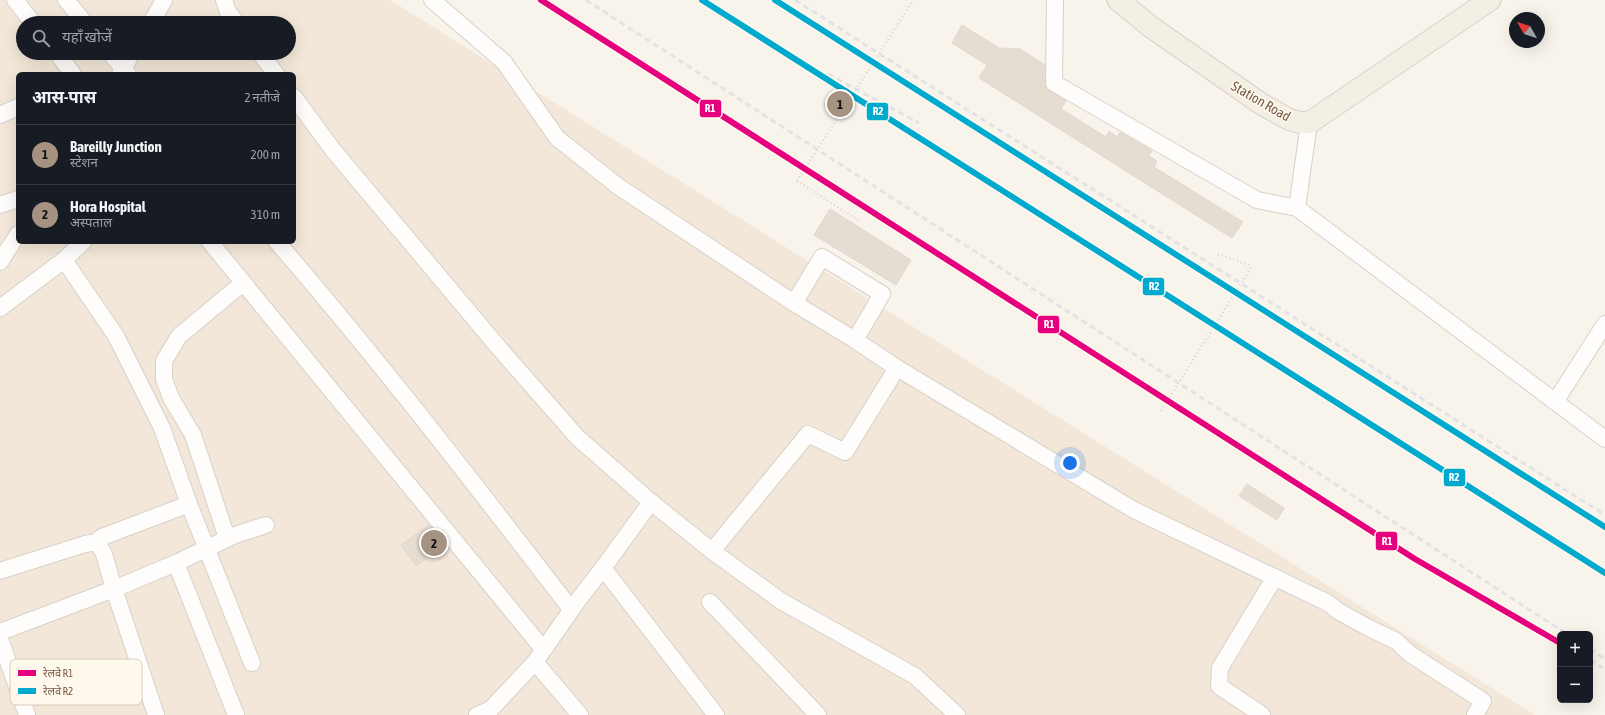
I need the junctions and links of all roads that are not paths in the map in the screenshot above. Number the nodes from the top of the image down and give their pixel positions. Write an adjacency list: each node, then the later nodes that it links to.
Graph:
1 (15, 0): 9 (street)
2 (66, 0): 10 (street)
3 (164, 0): 11 (street)
4 (224, 0): 12 (street)
5 (432, 0): 34 (street)
6 (1055, 0): 26 (street)
7 (1118, 0): 23 (main road, Station Road)
8 (1490, 0): 23 (main road, Station Road)
9 (28, 16)
10 (79, 16)
11 (155, 16)
12 (231, 16)
13 (62, 60): 17 (street)
14 (115, 60): 18 (street)
15 (129, 60): 18 (street)
16 (265, 60): 19 (street)
17 (71, 72)
18 (124, 72)
19 (274, 72)
20 (296, 101): 41 (street)
21 (16, 108): 22 (street)
22 (0, 115)
23 (1308, 122): 26 (street)
24 (16, 200): 25 (street)
25 (0, 205)
26 (1297, 208): 39 (street)
27 (16, 237): 32 (street)
28 (81, 244): 31 (street)
29 (212, 244): 33 (street)
30 (279, 244): 54 (street)
31 (64, 260): 35 (street); 42 (street)
32 (0, 262)
33 (243, 283): 44 (street); 57 (street)
34 (794, 303): 37 (street); 37 (street)
35 (0, 308)
36 (1605, 324): 39 (street)
37 (855, 340): 38 (street)
38 (897, 368): 47 (street); 51 (street)
39 (1555, 402): 40 (street)
40 (1605, 439)
41 (650, 502): 47 (street); 49 (street)
42 (189, 504): 45 (street); 46 (street)
43 (266, 525): 44 (street)
44 (227, 538): 46 (street)
45 (96, 542): 50 (street); 52 (street)
46 (207, 548): 48 (street); 59 (street)
47 (712, 551): 71 (street)
48 (176, 563): 52 (street); 66 (street)
49 (603, 568): 54 (street); 69 (street)
50 (0, 571)
51 (1275, 577): 63 (street); 72 (street)
52 (114, 589): 55 (street); 58 (street)
53 (710, 602): 70 (street)
54 (571, 609): 57 (street)
55 (0, 632)
56 (0, 639): 60 (street)
57 (539, 655): 67 (street); 68 (street)
58 (137, 659)
59 (252, 663)
60 (10, 667)
61 (142, 673): 65 (street)
62 (23, 705): 64 (street)
63 (1260, 714)
64 (27, 715)
65 (156, 715)
66 (236, 715)
67 (477, 715)
68 (580, 715)
69 (716, 715)
70 (818, 715)
71 (957, 715)
72 (1475, 715)

